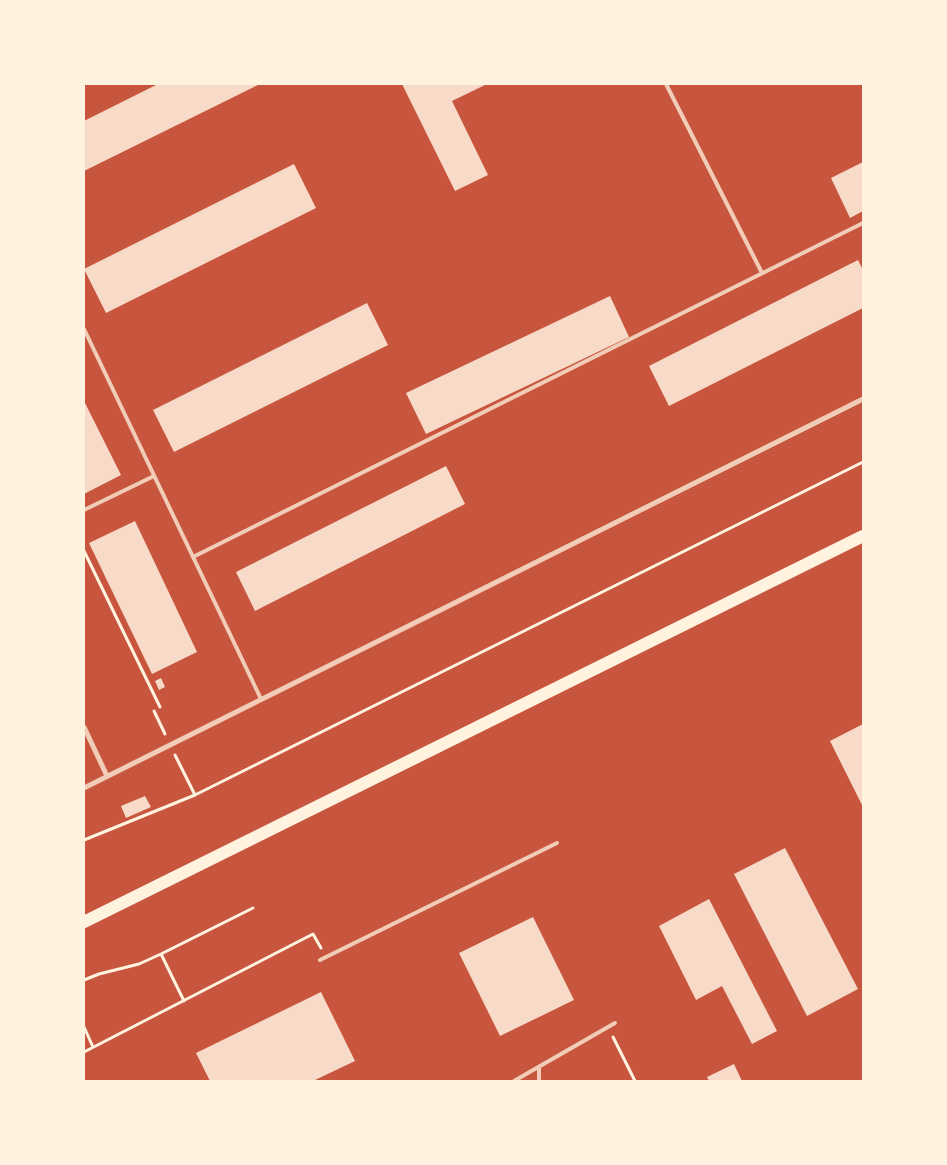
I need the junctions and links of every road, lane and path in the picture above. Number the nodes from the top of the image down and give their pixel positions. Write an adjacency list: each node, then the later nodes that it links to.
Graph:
1 (666, 84): 3 (lane)
2 (863, 223): 3 (lane)
3 (762, 273): 11 (lane)
4 (84, 329): 7 (lane)
5 (863, 399): 12 (street)
6 (863, 462): 17 (path)
7 (154, 476): 8 (lane); 11 (lane)
8 (84, 510)
9 (863, 536): 20 (main road)
10 (84, 551): 13 (path)
11 (193, 557): 12 (lane)
12 (261, 699): 15 (street)
13 (160, 707)
14 (84, 727): 15 (street)
15 (108, 776): 16 (street)
16 (84, 788)
17 (84, 840)
18 (557, 843): 22 (lane)
19 (253, 908): 21 (path)
20 (84, 922)
21 (161, 954): 24 (path); 25 (path)
22 (326, 957): 23 (lane); 25 (path)
23 (320, 960)
24 (84, 980)
25 (184, 1000): 29 (path)
26 (615, 1023): 28 (lane)
27 (84, 1027): 29 (path)
28 (608, 1027): 31 (lane); 34 (path)
29 (94, 1047): 30 (path)
30 (84, 1052)
31 (539, 1068): 32 (lane); 33 (lane)
32 (514, 1081)
33 (538, 1081)
34 (635, 1081)

